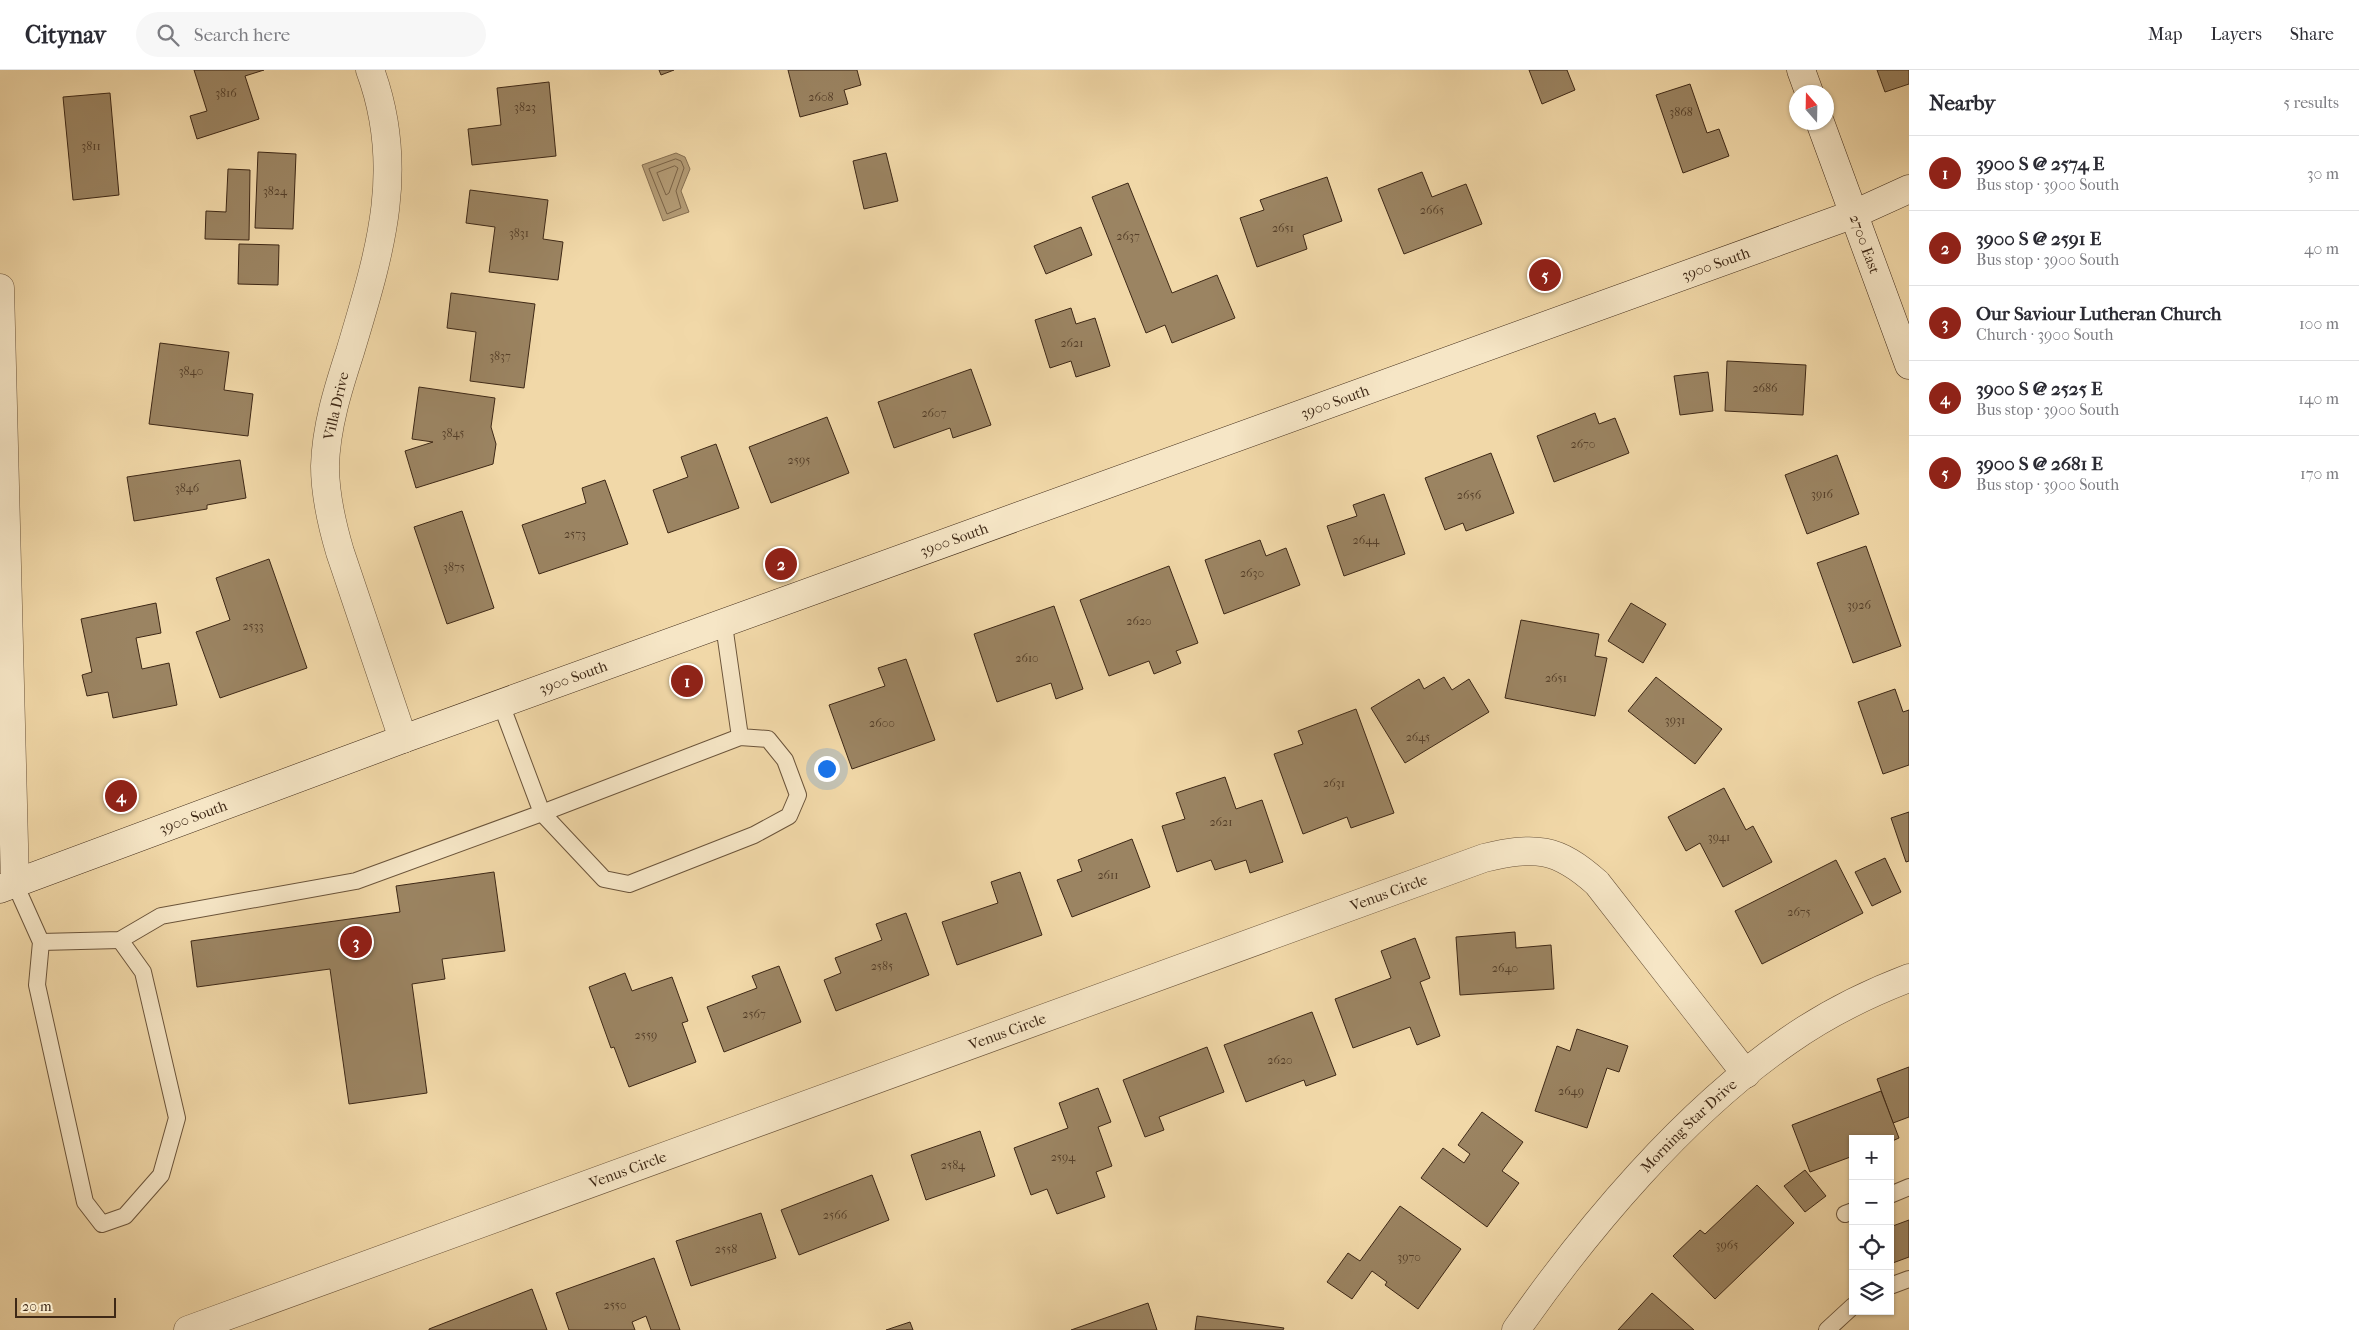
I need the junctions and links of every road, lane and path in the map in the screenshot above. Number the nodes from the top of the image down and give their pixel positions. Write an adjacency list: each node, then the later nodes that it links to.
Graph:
1 (370, 70): 13 (street, Villa Drive)
2 (1801, 70): 3 (street)
3 (1806, 85)
4 (1823, 130): 6 (street, 2700 East)
5 (1909, 189): 6 (street, 3900 South)
6 (1854, 214): 9 (street, 2700 East); 10 (street, 3900 South)
7 (0, 288): 8 (street)
8 (0, 299): 15 (street)
9 (1909, 365)
10 (724, 625): 11 (street, 3900 South); 12 (lane)
11 (501, 704): 13 (street, 3900 South); 14 (lane)
12 (740, 737): 14 (lane); 14 (lane)
13 (403, 739): 15 (street, 3900 South)
14 (542, 813): 16 (lane)
15 (7, 887): 17 (lane)
16 (120, 940): 17 (lane); 17 (lane)
17 (41, 942)
18 (1909, 978): 19 (street, Morning Star Drive)
19 (1746, 1074): 25 (street, Venus Circle); 26 (street, Morning Star Drive)
20 (1909, 1187): 21 (lane)
21 (1894, 1193)
22 (1909, 1279): 23 (lane)
23 (1894, 1285)
24 (1849, 1310): 27 (lane)
25 (188, 1330)
26 (1516, 1330)
27 (1827, 1330)

